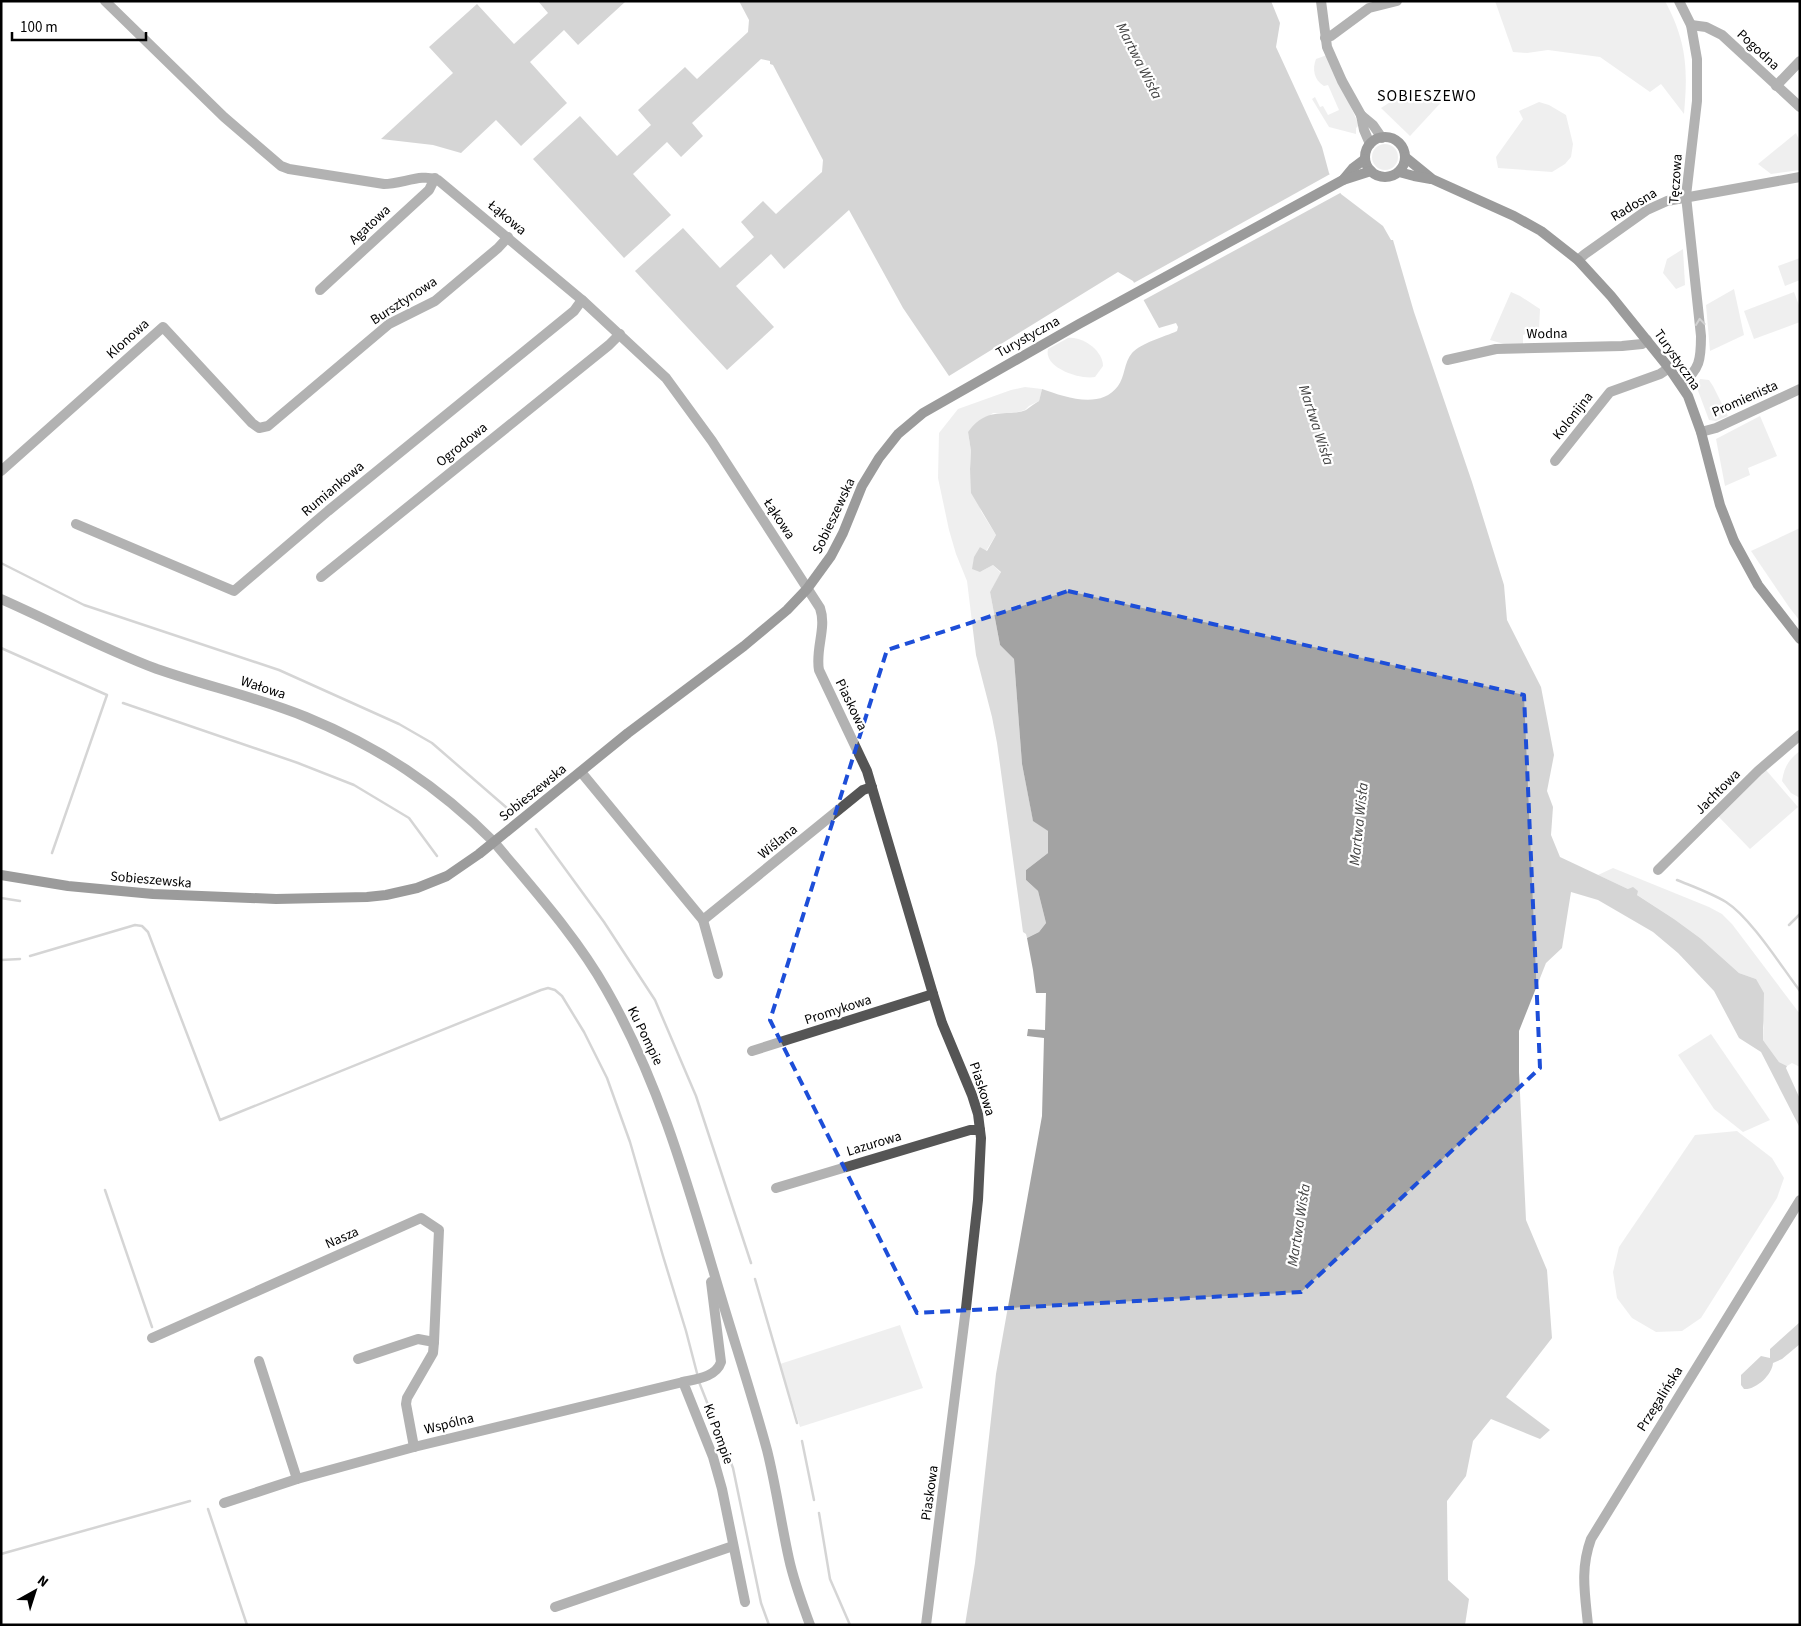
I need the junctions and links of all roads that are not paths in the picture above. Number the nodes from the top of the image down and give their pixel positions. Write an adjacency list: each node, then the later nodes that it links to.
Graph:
1 (105, 1): 17 (street)
2 (1320, 1): 6 (street)
3 (1397, 1): 6 (street)
4 (1679, 1): 5 (street, Tęczowa)
5 (1691, 25): 8 (street, Pogodna); 21 (street, Tęczowa)
6 (1325, 38): 10 (street)
7 (1800, 61): 8 (street)
8 (1776, 86): 9 (street, Pogodna)
9 (1800, 107)
10 (1361, 115): 11 (street); 12 (street)
11 (1382, 138): 12 (main road); 13 (main road)
12 (1370, 144): 14 (main road)
13 (1405, 157): 16 (main road); 19 (main road, Turystyczna)
14 (1365, 159): 15 (main road); 20 (main road)
15 (1371, 172): 16 (main road); 20 (main road)
16 (1399, 172): 19 (main road, Turystyczna)
17 (435, 178): 22 (street, Łąkowa); 24 (street, Agatowa)
18 (1800, 178): 21 (street, Radosna)
19 (1432, 179): 23 (main road, Turystyczna)
20 (1341, 181): 32 (main road, Turystyczna)
21 (1686, 196): 23 (street, Radosna); 30 (street, Tęczowa, one-way to 21)
22 (508, 237): 25 (street, Łąkowa); 33 (street, Bursztynowa)
23 (1578, 260): 27 (main road, Turystyczna)
24 (320, 290)
25 (582, 300): 26 (street, Łąkowa); 37 (street, Rumiankowa)
26 (620, 334): 38 (street, Ogrodowa); 39 (street, Łąkowa)
27 (1647, 340): 28 (street, Wodna); 29 (main road, Turystyczna)
28 (1447, 360)
29 (1669, 368): 30 (main road, Turystyczna); 35 (street, Kolonijna)
30 (1681, 384): 34 (main road, Turystyczna)
31 (1800, 389): 34 (street, Promienista)
32 (935, 404): 39 (main road, Sobieszewska)
33 (268, 426): 36 (street, Klonowa)
34 (1701, 432): 41 (main road, Turystyczna)
35 (1555, 461)
36 (1, 471)
37 (76, 524)
38 (321, 577)
39 (807, 589): 43 (main road, Sobieszewska); 44 (street, Piaskowa)
40 (1, 599): 45 (street, Wałowa)
41 (1800, 639)
42 (1800, 734): 46 (street, Jachtowa)
43 (581, 772): 45 (main road, Sobieszewska); 48 (street)
44 (872, 787): 48 (street, Wiślana); 50 (street, Piaskowa)
45 (494, 842): 47 (main road, Sobieszewska); 55 (street, Ku Pompie)
46 (1658, 870)
47 (1, 875)
48 (703, 920): 49 (street)
49 (718, 974)
50 (933, 994): 51 (street, Promykowa); 52 (street, Piaskowa)
51 (752, 1051)
52 (980, 1130): 53 (street, Lazurowa); 68 (street, Piaskowa)
53 (776, 1188)
54 (1800, 1200): 69 (street, Przegalińska)
55 (714, 1272): 60 (street, Ku Pompie); 67 (street, Ku Pompie)
56 (152, 1338): 57 (street, Nasza)
57 (434, 1342): 58 (street); 61 (street, Nasza)
58 (358, 1359)
59 (259, 1361): 62 (street)
60 (686, 1381): 61 (street, Wspólna); 64 (street, Ku Pompie)
61 (414, 1447): 62 (street, Wspólna)
62 (297, 1480): 63 (street, Wspólna)
63 (224, 1504)
64 (733, 1546): 65 (street, Ku Pompie); 66 (street)
65 (745, 1602)
66 (555, 1606)
67 (810, 1625)
68 (926, 1625)
69 (1588, 1625)

